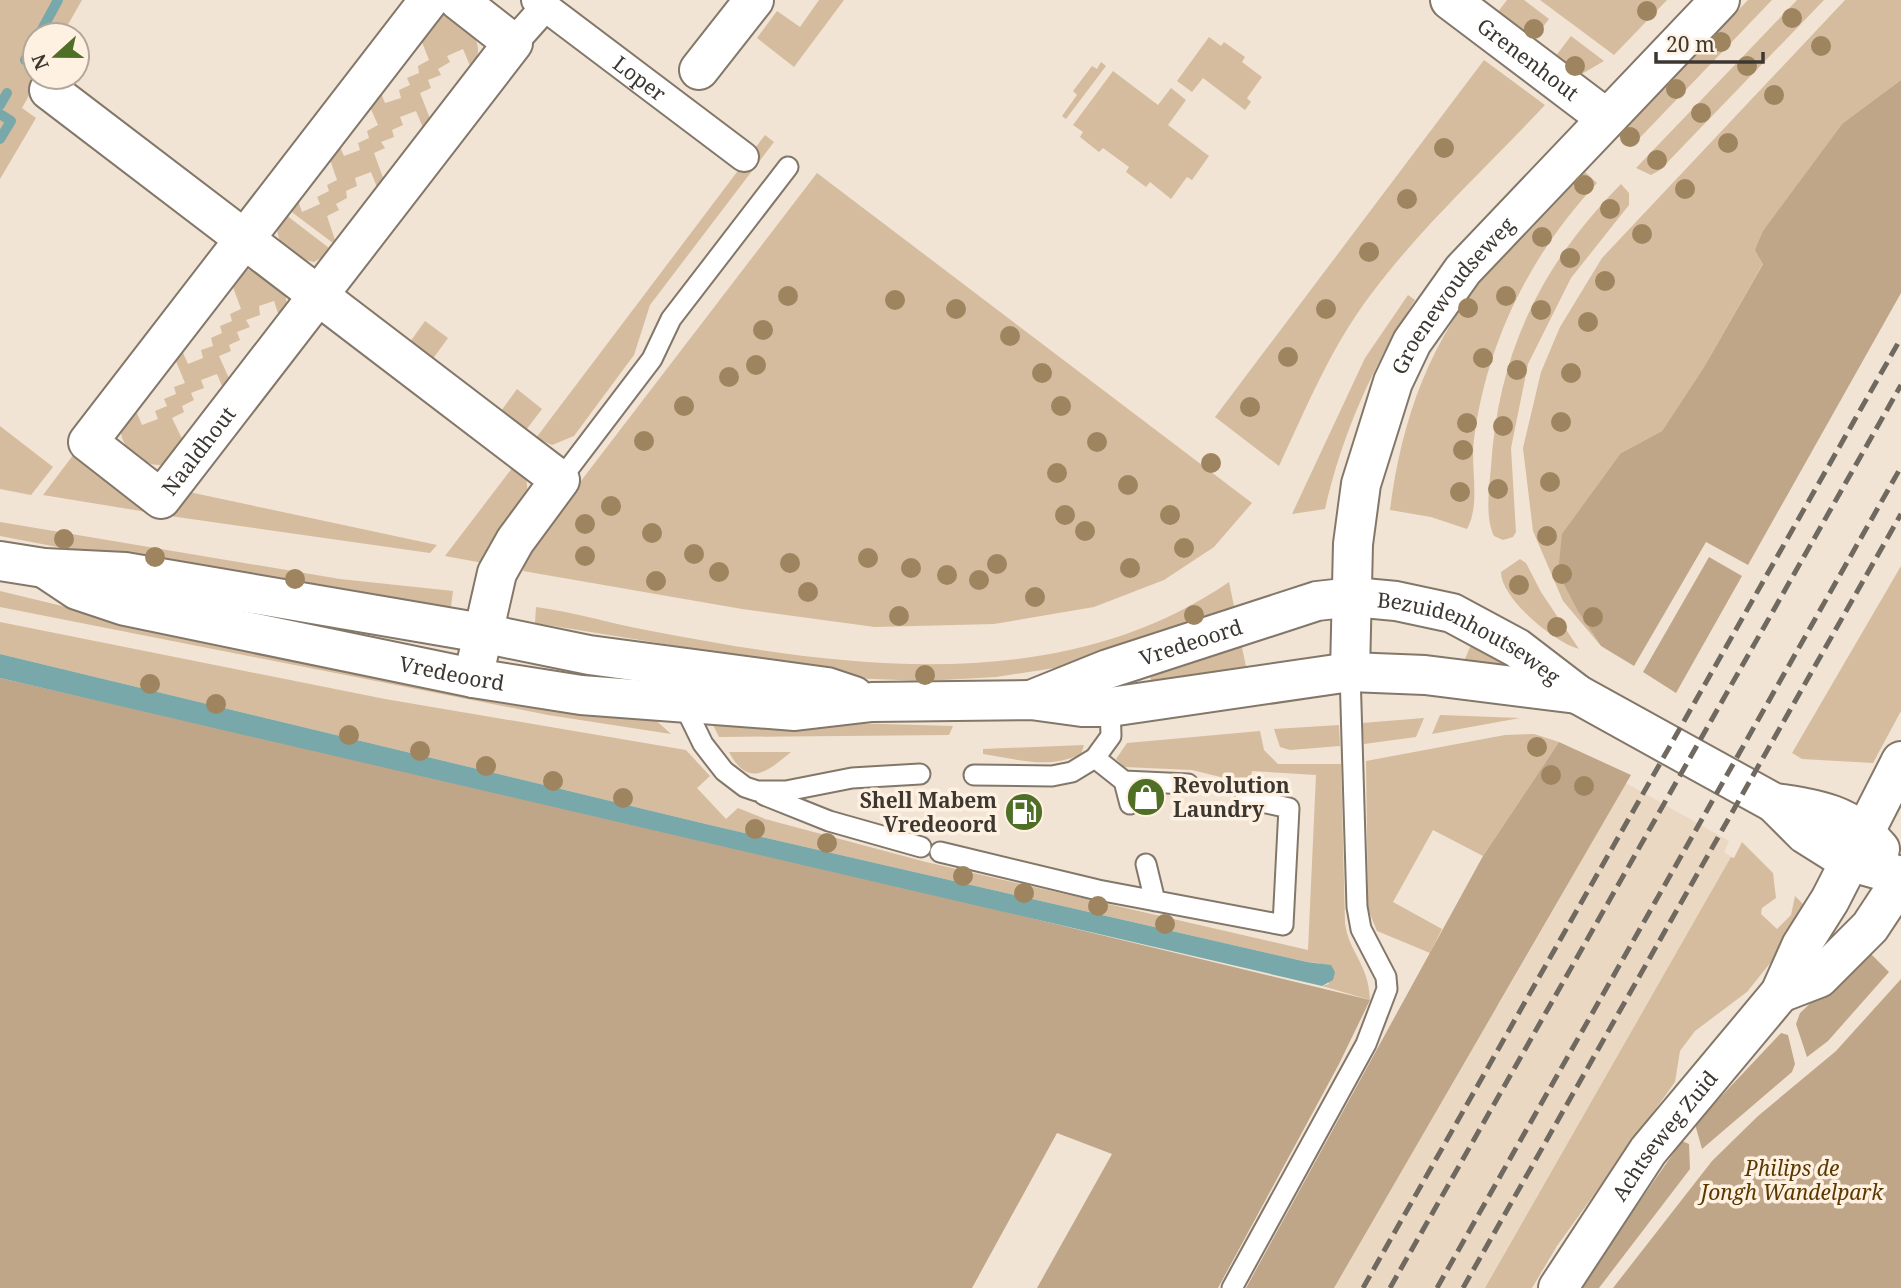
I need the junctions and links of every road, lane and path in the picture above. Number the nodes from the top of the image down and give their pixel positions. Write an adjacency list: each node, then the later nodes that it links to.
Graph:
1 (429, 0): 14 (street, Naaldhout)
2 (458, 0): 7 (street)
3 (754, 0): 8 (street)
4 (1450, 0): 11 (street, Grenenhout)
5 (1720, 0): 11 (street, Groenewoudseweg)
6 (540, 3): 7 (street, Naaldhout); 10 (street, Loper)
7 (513, 43): 15 (street, Naaldhout)
8 (699, 70): 10 (street)
9 (50, 91): 14 (street)
10 (674, 104): 12 (street, Loper)
11 (1606, 118): 19 (street, Groenewoudseweg)
12 (744, 157)
13 (788, 167): 16 (lane)
14 (245, 239): 15 (street); 15 (street, Naaldhout)
15 (319, 293): 16 (street)
16 (560, 480): 20 (street)
17 (0, 561): 18 (street, Vredeoord)
18 (44, 568): 20 (street, Vredeoord); 24 (street, Vredeoord)
19 (1353, 597): 22 (street, Vredeoord); 23 (street, Groenewoudseweg); 25 (street, Bezuidenhoutseweg)
20 (482, 633): 21 (street, Vredeoord); 24 (street)
21 (682, 667): 27 (street, Vredeoord); 28 (lane)
22 (1108, 669): 26 (street, Vredeoord); 29 (lane)
23 (1350, 672): 25 (street, Bezuidenhoutseweg); 29 (street, Vredeoord); 44 (lane)
24 (473, 678): 28 (street, Vredeoord)
25 (1577, 694): 39 (street, Bezuidenhoutseweg)
26 (1031, 699): 27 (street, Vredeoord); 29 (street, Vredeoord)
27 (872, 702): 28 (street, Vredeoord)
28 (682, 705): 36 (lane)
29 (1110, 706): 30 (lane)
30 (1095, 758): 33 (lane); 34 (lane)
31 (1901, 761): 39 (street, Achtseweg Zuid)
32 (920, 774): 36 (lane)
33 (974, 775)
34 (1124, 781): 35 (lane); 38 (lane)
35 (1188, 784)
36 (757, 791): 42 (lane)
37 (1245, 798): 42 (lane)
38 (1130, 804)
39 (1856, 846): 41 (street, Bezuidenhoutseweg); 43 (street, Achtseweg Zuid)
40 (1146, 864): 42 (lane)
41 (1901, 876): 43 (street, Achtseweg Zuid)
42 (1155, 901)
43 (1780, 993): 45 (street, Achtseweg Zuid)
44 (1232, 1288)
45 (1558, 1288)

